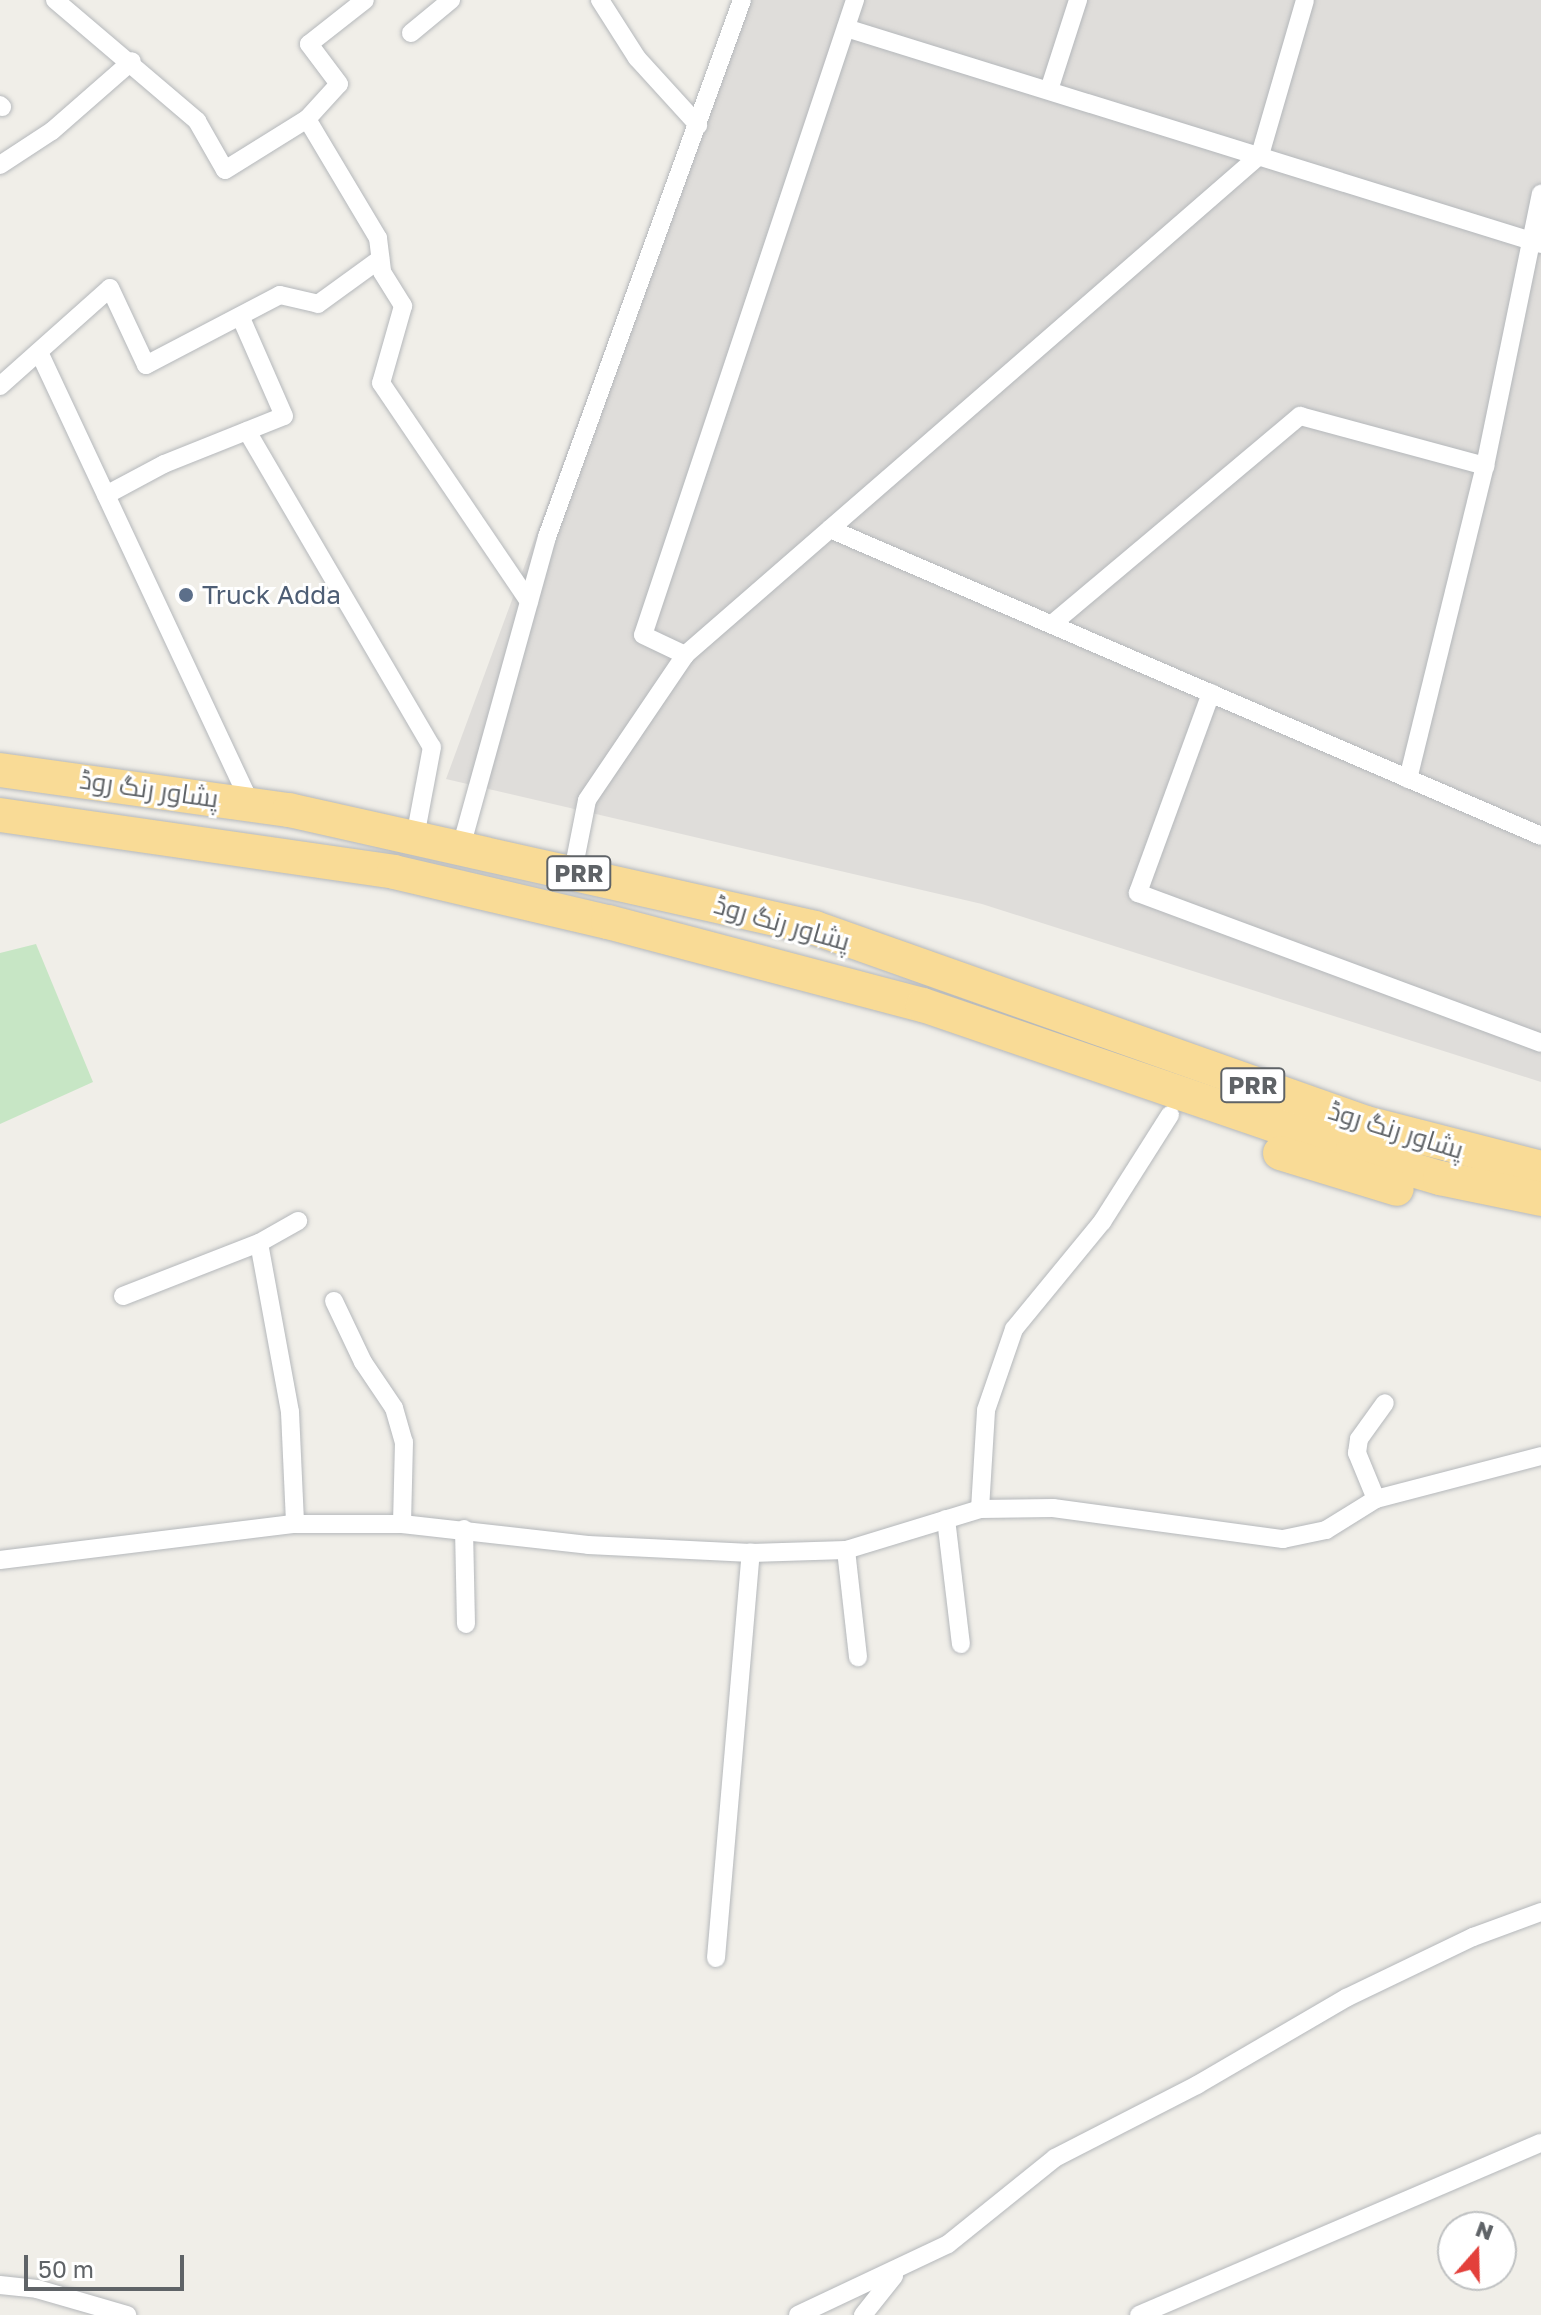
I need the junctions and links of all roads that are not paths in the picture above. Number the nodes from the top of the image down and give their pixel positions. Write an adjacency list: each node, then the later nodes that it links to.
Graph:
1 (55, 0): 11 (street)
2 (365, 0): 13 (street)
3 (451, 0): 10 (street)
4 (600, 0): 14 (street)
5 (742, 0): 14 (street)
6 (855, 0): 9 (street)
7 (1078, 0): 12 (street)
8 (1305, 0): 15 (street)
9 (846, 28): 12 (street); 29 (street)
10 (411, 33)
11 (132, 61): 13 (street); 16 (street)
12 (1049, 90): 15 (street)
13 (307, 119): 19 (street)
14 (698, 125): 27 (street)
15 (1260, 155): 18 (street); 26 (street)
16 (0, 165)
17 (1541, 194): 18 (street)
18 (1536, 242): 24 (street)
19 (380, 259): 20 (street); 27 (street)
20 (240, 316): 21 (street); 23 (street)
21 (39, 352): 22 (street); 25 (street)
22 (0, 386)
23 (247, 431): 25 (street); 36 (street)
24 (1485, 466): 28 (street); 32 (street)
25 (106, 495): 33 (street)
26 (830, 529): 28 (street); 29 (street)
27 (529, 602): 37 (street)
28 (1052, 624): 30 (street)
29 (685, 655): 38 (street)
30 (1211, 693): 32 (street); 39 (street)
31 (0, 770): 33 (highway, پشاور رنگ روڈ / PRR)
32 (1408, 779): 35 (street)
33 (250, 803): 36 (highway, پشاور رنگ روڈ / PRR)
34 (0, 815): 41 (highway, پشاور رنگ روڈ / PRR)
35 (1541, 836)
36 (415, 837): 37 (highway, پشاور رنگ روڈ / PRR)
37 (461, 847): 38 (highway, پشاور رنگ روڈ / PRR)
38 (573, 871): 40 (highway, پشاور رنگ روڈ / PRR)
39 (1541, 1043)
40 (1141, 1046): 43 (highway, پشاور رنگ روڈ / PRR); 44 (highway)
41 (1136, 1081): 42 (highway); 43 (highway, پشاور رنگ روڈ / PRR)
42 (1170, 1115): 48 (highway); 55 (street)
43 (1359, 1138): 45 (highway, پشاور رنگ روڈ / PRR); 46 (highway, پشاور رنگ روڈ / PRR)
44 (1541, 1145)
45 (1541, 1168)
46 (1541, 1199)
47 (298, 1221): 49 (street)
48 (1541, 1223)
49 (259, 1243): 50 (street); 57 (street)
50 (123, 1296)
51 (334, 1301): 58 (street)
52 (1385, 1403): 54 (street)
53 (1541, 1456): 54 (street)
54 (1376, 1499): 55 (street)
55 (980, 1509): 56 (street)
56 (946, 1519): 60 (street); 64 (street)
57 (295, 1524): 58 (street); 62 (street)
58 (402, 1524): 59 (street)
59 (464, 1529): 61 (street); 63 (street)
60 (846, 1550): 61 (street); 65 (street)
61 (751, 1553): 67 (street)
62 (0, 1560)
63 (466, 1624)
64 (961, 1644)
65 (858, 1657)
66 (1541, 1912): 69 (street)
67 (716, 1958)
68 (1541, 2143): 74 (street)
69 (897, 2272): 72 (street); 73 (street)
70 (0, 2285): 71 (street)
71 (127, 2315)
72 (798, 2315)
73 (863, 2315)
74 (1139, 2315)

